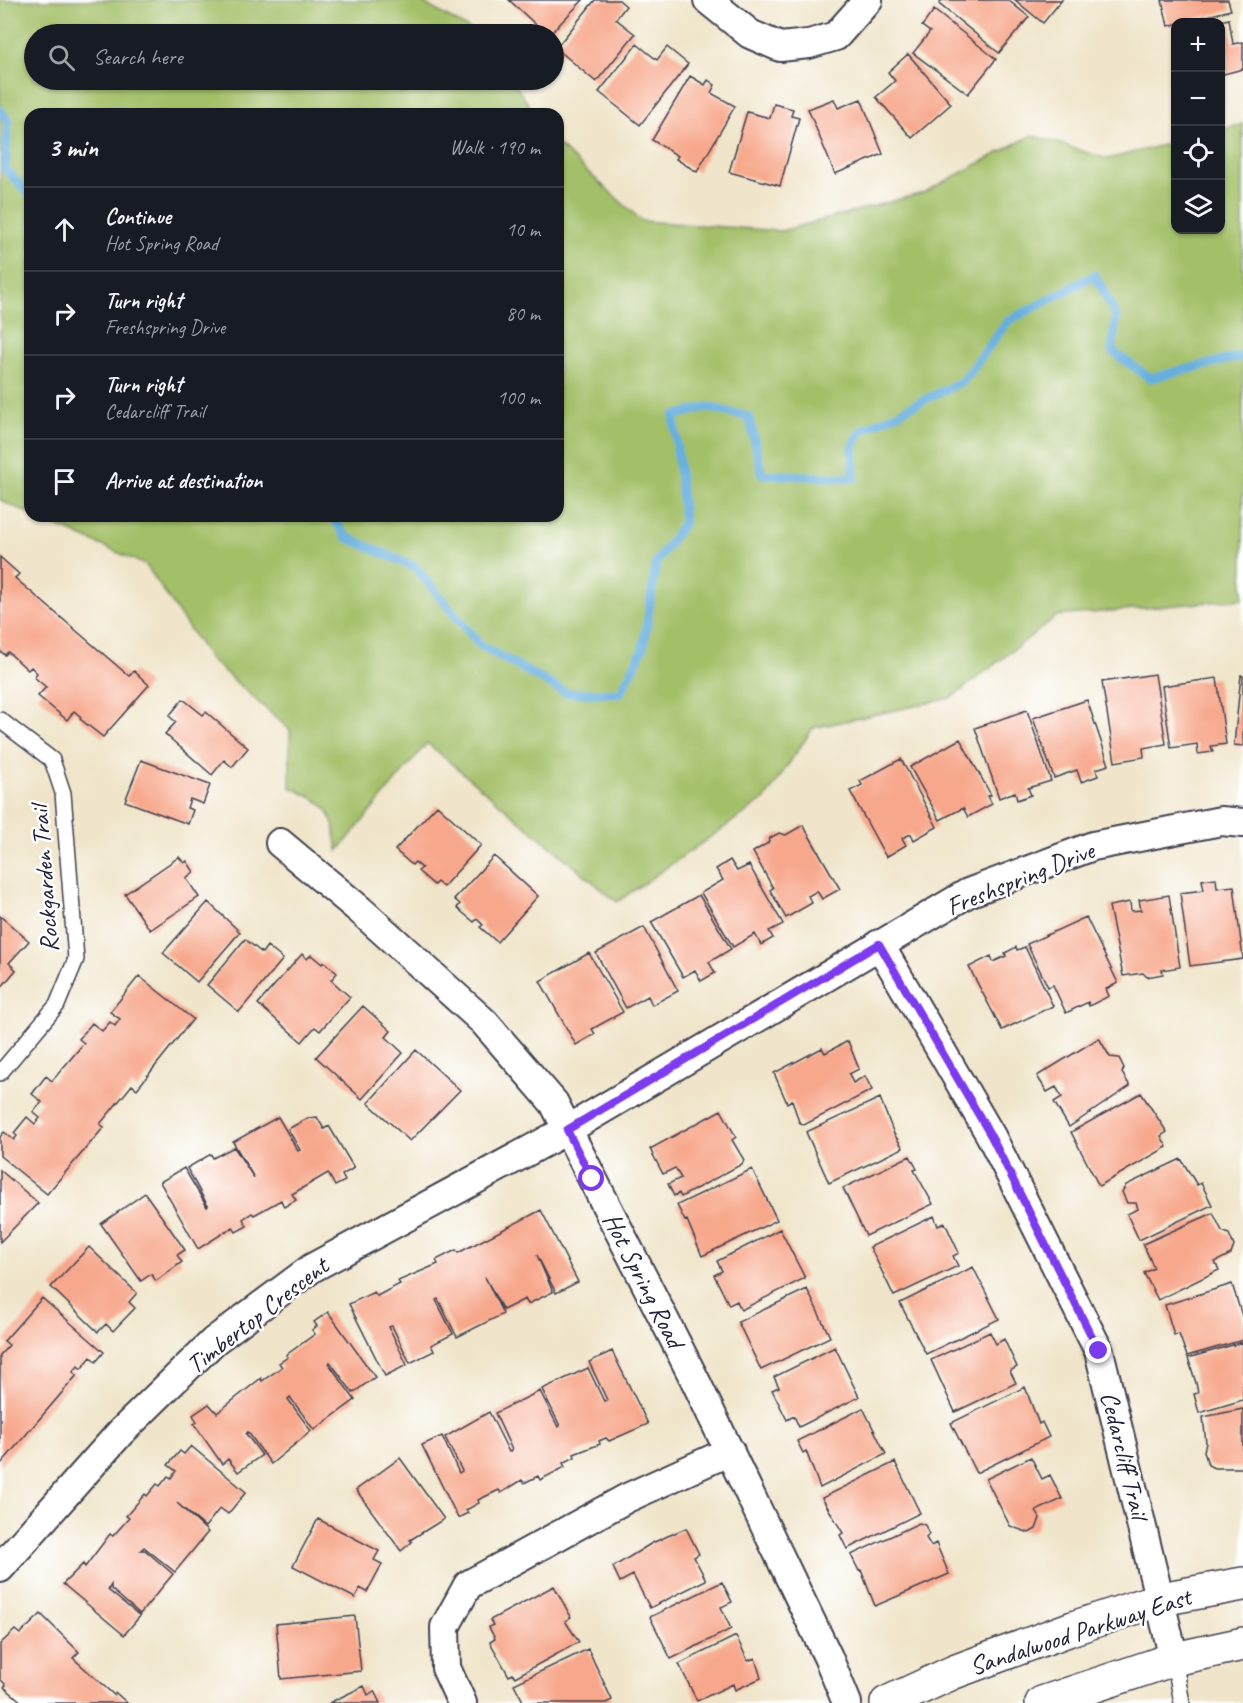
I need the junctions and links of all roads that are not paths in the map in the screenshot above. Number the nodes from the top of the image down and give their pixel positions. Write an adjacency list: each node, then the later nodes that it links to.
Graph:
1 (708, 0): 2 (street)
2 (868, 0)
3 (0, 720): 7 (lane, Rockgarden Trail)
4 (1243, 823): 6 (street, Freshspring Drive)
5 (280, 843): 8 (street, Hot Spring Road)
6 (879, 944): 8 (street, Freshspring Drive); 12 (street, Cedarcliff Trail)
7 (0, 1073)
8 (567, 1130): 9 (street, Hot Spring Road); 10 (street, Timbertop Crescent)
9 (730, 1451): 15 (street); 16 (street, Hot Spring Road)
10 (0, 1568)
11 (1243, 1584): 12 (main road, Sandalwood Parkway East)
12 (1161, 1599): 14 (street, Cedarcliff Trail); 17 (main road, Sandalwood Parkway East)
13 (1243, 1644): 14 (main road)
14 (1174, 1659): 18 (main road); 19 (lane)
15 (462, 1703)
16 (847, 1703)
17 (887, 1703)
18 (1042, 1703)
19 (1182, 1703)

